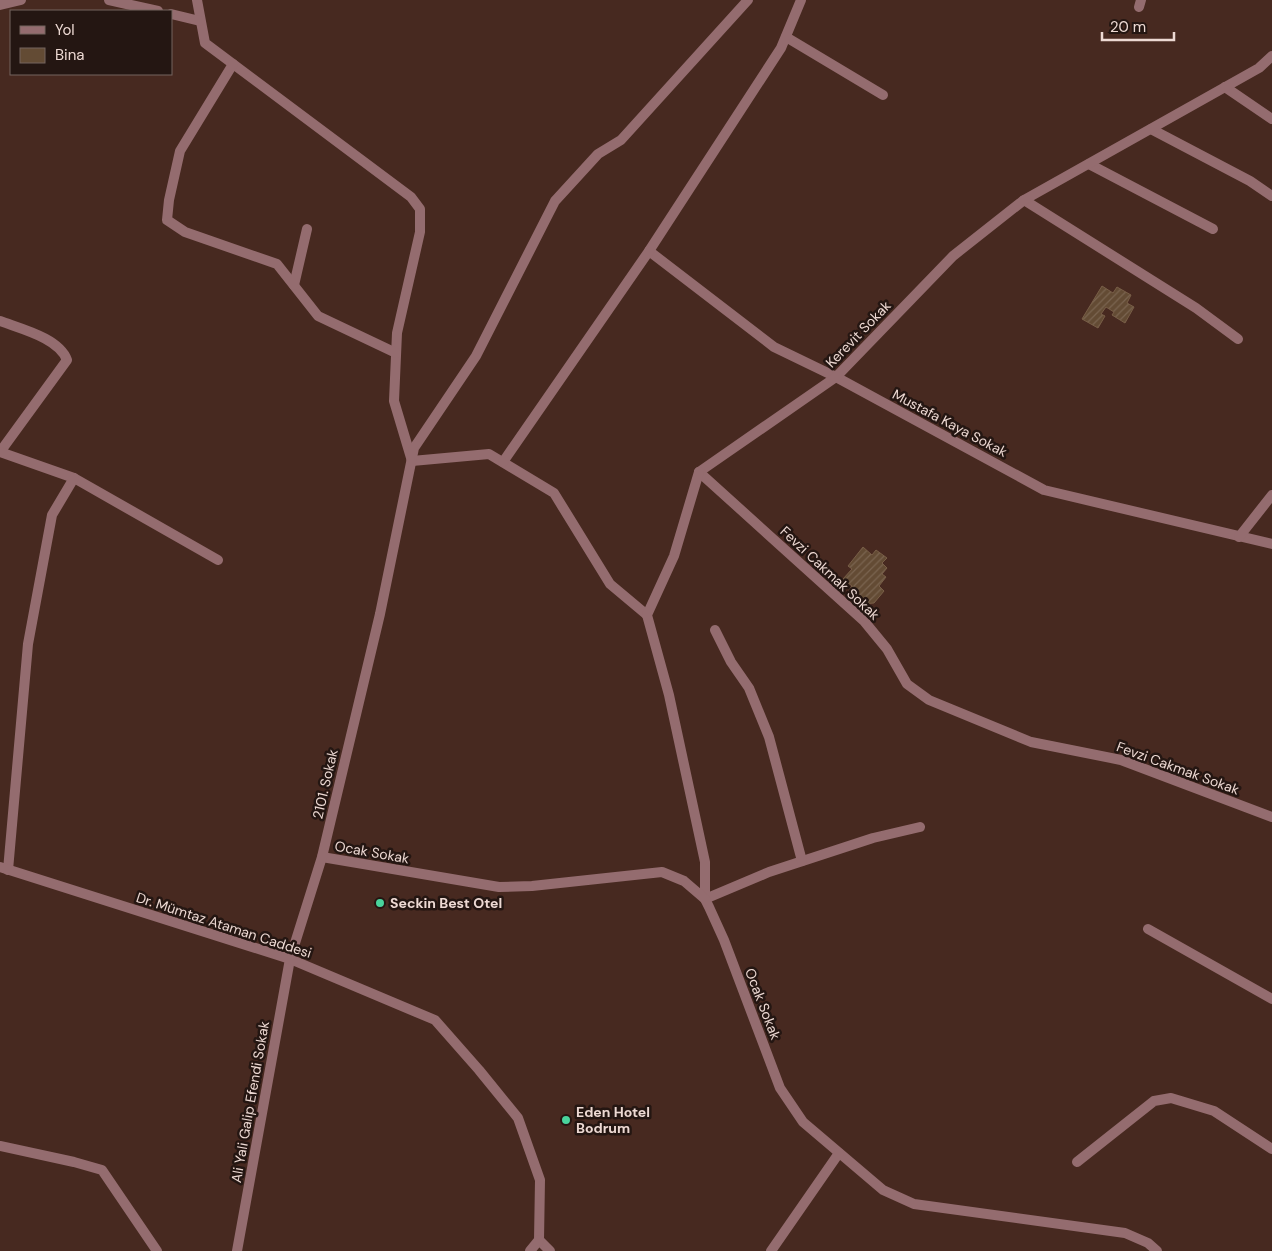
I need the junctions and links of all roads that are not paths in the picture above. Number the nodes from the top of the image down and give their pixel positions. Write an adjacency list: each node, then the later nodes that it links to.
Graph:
1 (22, 0): 6 (street)
2 (109, 0): 7 (street)
3 (196, 0): 9 (street)
4 (748, 0): 29 (street, 2101. Sokak)
5 (802, 0): 10 (street)
6 (0, 5)
7 (154, 10)
8 (172, 14): 9 (street)
9 (200, 21): 12 (street)
10 (786, 36): 14 (street); 22 (street)
11 (1272, 56): 13 (street, Kerevit Sokak)
12 (233, 64): 23 (street); 26 (street)
13 (1224, 87): 15 (street); 16 (street, Kerevit Sokak)
14 (883, 95)
15 (1272, 119)
16 (1151, 129): 17 (street, Kerevit Sokak); 18 (street)
17 (1089, 164): 19 (street, Kerevit Sokak); 21 (street)
18 (1272, 196)
19 (1024, 200): 25 (street); 27 (street, Kerevit Sokak)
20 (307, 229): 23 (street)
21 (1213, 229)
22 (649, 251): 27 (street, Mustafa Kaya Sokak); 30 (street)
23 (294, 285): 26 (street)
24 (0, 321): 28 (street)
25 (1238, 339)
26 (396, 353): 29 (street)
27 (836, 377): 31 (street, Kerevit Sokak); 34 (street, Mustafa Kaya Sokak)
28 (0, 452): 32 (street)
29 (412, 461): 30 (street); 41 (street, 2101. Sokak)
30 (503, 462): 37 (street)
31 (699, 472): 37 (street); 39 (street, Fevzi Cakmak Sokak)
32 (74, 478): 36 (street); 43 (street)
33 (1272, 495): 34 (street)
34 (1239, 537): 35 (street, Mustafa Kaya Sokak)
35 (1272, 544)
36 (218, 560)
37 (647, 615): 44 (street)
38 (715, 630): 42 (street)
39 (1272, 816)
40 (920, 827): 42 (street)
41 (322, 857): 44 (street, Ocak Sokak); 46 (street, 2101. Sokak)
42 (802, 861): 44 (street)
43 (4, 869): 46 (street, Dr. Mümtaz Ataman Caddesi)
44 (705, 900): 50 (street, Ocak Sokak)
45 (1148, 929): 47 (street)
46 (290, 958): 52 (street, Dr. Mümtaz Ataman Caddesi); 54 (street, Ali Yali Galip Efendi Sokak)
47 (1272, 999)
48 (0, 1146): 53 (street)
49 (1272, 1149): 51 (street)
50 (839, 1153): 57 (street); 58 (street, Ocak Sokak)
51 (1077, 1162)
52 (539, 1240): 55 (street); 56 (street)
53 (157, 1251)
54 (237, 1251)
55 (530, 1251)
56 (550, 1251)
57 (771, 1251)
58 (1157, 1251)

